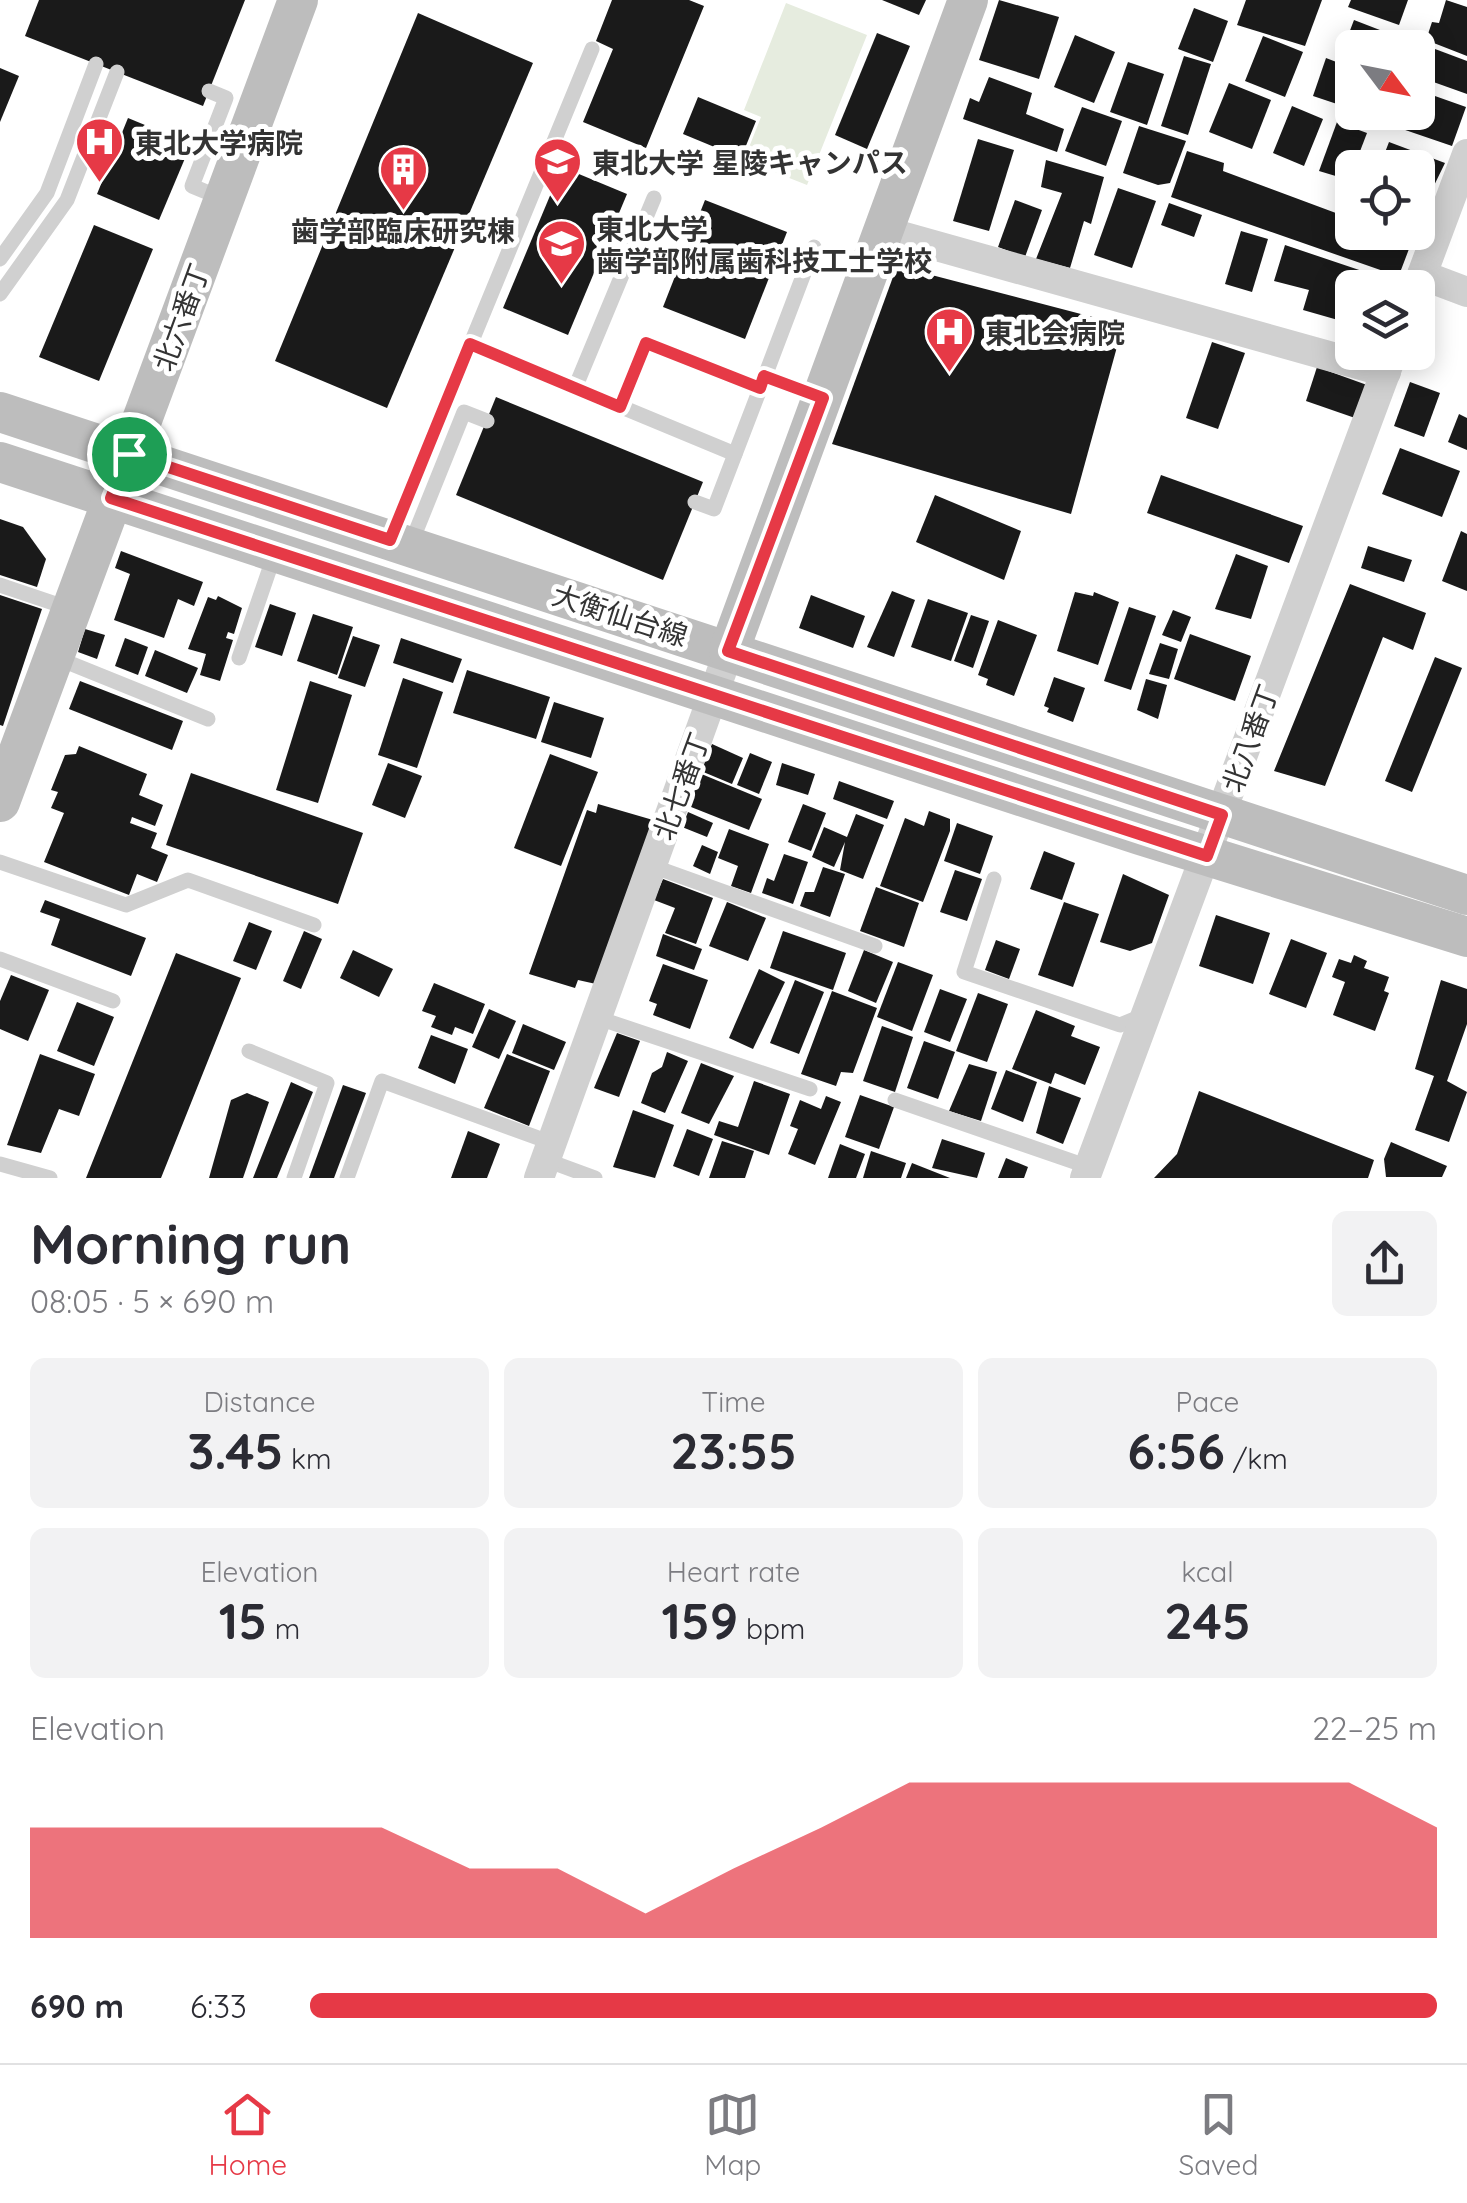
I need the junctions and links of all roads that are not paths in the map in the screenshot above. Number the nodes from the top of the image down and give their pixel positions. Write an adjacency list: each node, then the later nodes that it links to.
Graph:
1 (968, 0): 10 (main road, 北七番丁)
2 (291, 2): 9 (main road, 北六番丁)
3 (592, 48): 17 (lane)
4 (96, 64): 12 (lane)
5 (117, 72): 16 (lane)
6 (209, 91): 9 (lane)
7 (1467, 154): 13 (street)
8 (654, 198): 21 (lane)
9 (225, 199): 26 (main road, 北六番丁)
10 (883, 230): 18 (street); 22 (main road, 北七番丁)
11 (814, 247): 20 (lane)
12 (0, 259)
13 (1424, 270)
14 (1435, 285): 15 (street)
15 (1467, 292)
16 (0, 294)
17 (470, 344): 21 (lane); 31 (lane)
18 (1335, 348)
19 (1386, 370): 41 (street, 北八番丁)
20 (762, 382): 22 (lane); 23 (lane); 27 (lane)
21 (575, 388): 23 (lane)
22 (823, 398): 35 (main road, 北七番丁)
23 (620, 407): 27 (lane)
24 (0, 412): 26 (main road, 大衡仙台線)
25 (486, 421): 31 (lane)
26 (129, 454): 29 (main road, 北六番丁); 31 (main road, 大衡仙台線)
27 (735, 454): 30 (lane)
28 (0, 462): 29 (main road, 大衡仙台線)
29 (111, 498): 32 (main road, 大衡仙台線); 34 (main road, 北六番丁)
30 (695, 502)
31 (400, 543): 35 (main road, 大衡仙台線)
32 (276, 552): 37 (lane); 38 (main road, 大衡仙台線)
33 (0, 586): 34 (lane)
34 (70, 610): 36 (main road, 北六番丁)
35 (728, 651): 38 (street, 北七番丁); 41 (main road, 大衡仙台線)
36 (53, 657): 39 (lane); 40 (main road, 北六番丁)
37 (239, 658)
38 (713, 695): 42 (main road, 大衡仙台線); 44 (street, 北七番丁)
39 (208, 719)
40 (0, 802)
41 (1222, 815): 42 (street, 北八番丁); 46 (main road, 大衡仙台線)
42 (1207, 856): 48 (main road, 大衡仙台線); 52 (street, 北八番丁)
43 (0, 862): 47 (lane)
44 (652, 866): 49 (lane); 53 (street, 北七番丁)
45 (994, 879): 52 (lane)
46 (1467, 895)
47 (314, 925)
48 (1467, 937)
49 (875, 946)
50 (0, 959): 51 (lane)
51 (113, 1001)
52 (1148, 1013): 59 (street, 北八番丁)
53 (598, 1018): 55 (lane); 57 (street, 北七番丁)
54 (249, 1051): 61 (lane)
55 (810, 1089)
56 (895, 1100): 59 (lane)
57 (546, 1160): 62 (lane); 63 (lane)
58 (0, 1164): 60 (lane)
59 (1087, 1172)
60 (50, 1178)
61 (294, 1178)
62 (347, 1178)
63 (595, 1178)

